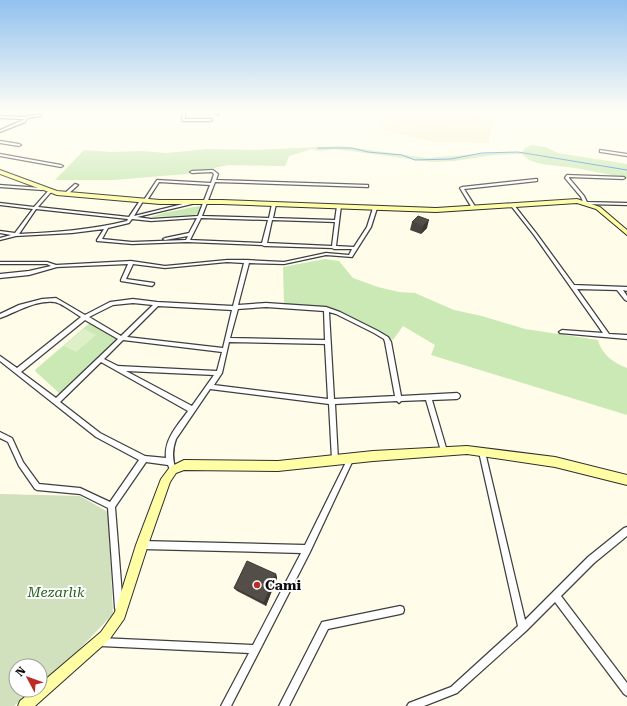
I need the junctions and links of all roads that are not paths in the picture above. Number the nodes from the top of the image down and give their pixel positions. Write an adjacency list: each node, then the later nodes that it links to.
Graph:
1 (601, 151): 3 (street)
2 (0, 155): 4 (street)
3 (627, 155)
4 (60, 166)
5 (0, 172): 13 (street)
6 (192, 172): 9 (street)
7 (623, 178): 18 (street)
8 (536, 180): 27 (street)
9 (212, 182): 12 (street); 16 (street); 17 (street)
10 (76, 185): 15 (street)
11 (0, 186): 13 (street)
12 (367, 186)
13 (42, 189): 14 (street)
14 (50, 191): 15 (street); 25 (street)
15 (66, 194): 16 (street)
16 (144, 200): 19 (street); 29 (street)
17 (205, 202): 19 (street); 21 (street); 28 (street)
18 (585, 202): 22 (street); 24 (street); 34 (street)
19 (191, 203): 29 (street)
20 (0, 204): 25 (street)
21 (274, 204): 23 (street); 30 (street)
22 (627, 204)
23 (338, 206): 26 (street); 31 (street)
24 (512, 206): 27 (street); 49 (street)
25 (35, 208): 29 (street); 36 (street)
26 (375, 208): 27 (street); 42 (street)
27 (474, 208)
28 (200, 217): 29 (street); 30 (street); 35 (street)
29 (130, 218): 32 (street)
30 (270, 218): 31 (street); 40 (street)
31 (337, 221): 41 (street)
32 (106, 228): 36 (street); 39 (street)
33 (0, 232): 36 (street)
34 (627, 233)
35 (190, 234): 38 (street); 39 (street)
36 (16, 235): 37 (street)
37 (0, 240)
38 (187, 241): 39 (street); 40 (street)
39 (148, 242)
40 (264, 245): 41 (street)
41 (334, 248): 42 (street)
42 (355, 248): 44 (street)
43 (131, 262): 44 (street); 46 (street); 48 (street)
44 (247, 262): 54 (street)
45 (0, 264): 46 (street)
46 (57, 266): 47 (street)
47 (0, 276)
48 (152, 284)
49 (573, 287): 50 (street); 59 (street)
50 (618, 289): 51 (street); 52 (street)
51 (627, 289)
52 (627, 299)
53 (157, 304): 54 (street); 57 (street); 61 (street)
54 (236, 308): 55 (street); 62 (street)
55 (326, 308): 63 (street); 73 (street)
56 (0, 316): 57 (street)
57 (85, 317): 61 (street); 68 (street)
58 (562, 332): 59 (street)
59 (608, 336): 60 (street)
60 (627, 337)
61 (121, 338): 64 (street); 66 (street)
62 (228, 340): 63 (street); 64 (street)
63 (328, 342): 75 (street)
64 (225, 350): 69 (street)
65 (0, 358): 68 (street)
66 (100, 359): 67 (street); 74 (street)
67 (117, 368): 69 (street); 76 (street)
68 (17, 372): 74 (street)
69 (219, 373): 70 (street)
70 (210, 387): 75 (street); 76 (street)
71 (456, 396): 72 (street)
72 (428, 397): 73 (street); 78 (street)
73 (399, 400): 75 (street)
74 (56, 402): 81 (street)
75 (331, 402): 82 (street)
76 (194, 410): 83 (street)
77 (1, 437): 85 (street)
78 (444, 452): 79 (street); 80 (street)
79 (482, 452): 84 (street); 92 (street)
80 (351, 458): 82 (street); 88 (street)
81 (144, 459): 83 (street); 85 (street)
82 (334, 460): 83 (street)
83 (171, 466): 87 (street)
84 (627, 480)
85 (111, 506): 91 (street)
86 (627, 531): 89 (street)
87 (142, 545): 88 (street); 91 (street)
88 (307, 549): 94 (street)
89 (556, 597): 92 (street); 95 (street)
90 (400, 610): 98 (street)
91 (120, 615): 93 (street)
92 (523, 628): 99 (street)
93 (99, 642): 94 (street); 96 (street)
94 (255, 649): 97 (street)
95 (626, 687)
96 (25, 706)
97 (226, 706)
98 (284, 706)
99 (412, 706)

